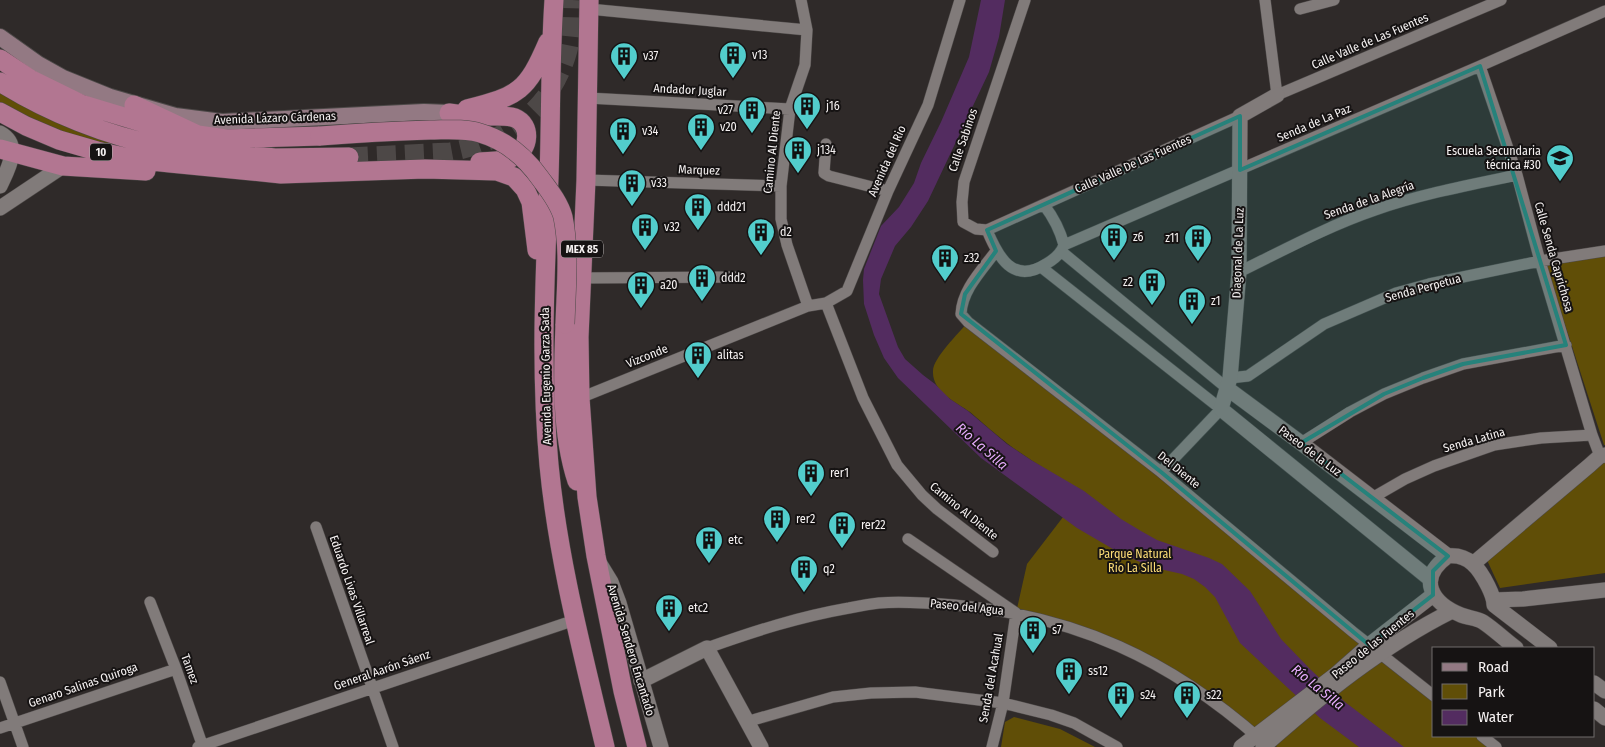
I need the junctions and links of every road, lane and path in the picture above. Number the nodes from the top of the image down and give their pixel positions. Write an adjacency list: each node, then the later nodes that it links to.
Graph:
1 (554, 0): 12 (highway, Avenida Eugenio Garza Sada / MEX 85)
2 (801, 0): 11 (street, Camino Al Diente)
3 (960, 0): 39 (street, Avenida del Rio)
4 (1025, 0): 42 (street, Calle Sabinos)
5 (1265, 0): 17 (street)
6 (1334, 0): 9 (street)
7 (1501, 0): 17 (street, Calle Valle de Las Fuentes)
8 (589, 5): 11 (street); 18 (highway, MEX 85)
9 (1300, 9)
10 (1605, 11): 15 (street, Senda de La Paz)
11 (807, 30): 20 (street, Camino Al Diente)
12 (552, 33): 22 (highway); 53 (highway, Avenida Eugenio Garza Sada / MEX 85)
13 (0, 36): 19 (main road, Avenida Lázaro Cárdenas)
14 (0, 59): 25 (highway, Avenida Lázaro Cárdenas)
15 (1480, 66): 34 (street, Senda de La Paz); 35 (street, Calle Senda Caprichosa)
16 (0, 82): 29 (highway)
17 (1278, 95): 23 (street, Calle Valle De Las Fuentes)
18 (588, 98): 20 (street, Andador Juglar); 36 (highway, MEX 85)
19 (134, 105): 22 (main road, Avenida Lázaro Cárdenas); 25 (highway)
20 (790, 110): 38 (street, Camino Al Diente)
21 (0, 112): 31 (highway, 10)
22 (449, 113): 32 (highway)
23 (1240, 116): 34 (street, Diagonal de La Luz); 40 (street, Calle Valle De Las Fuentes)
24 (0, 133): 27 (street)
25 (198, 136): 62 (highway, bridge)
26 (826, 144): 39 (street)
27 (6, 151): 30 (highway); 37 (street)
28 (349, 157): 29 (highway)
29 (275, 158): 31 (highway)
30 (63, 166): 33 (highway); 41 (street)
31 (209, 167): 33 (highway, 10)
32 (425, 169): 33 (highway, 10); 53 (highway)
33 (241, 170)
34 (1240, 170): 43 (street, Senda de La Paz); 48 (street, Diagonal de La Luz)
35 (1517, 175): 46 (street, Calle Senda Caprichosa); 48 (street, Senda de la Alegría)
36 (586, 180): 38 (street, Marquez); 50 (highway, MEX 85)
37 (0, 186)
38 (781, 186): 52 (street, Camino Al Diente)
39 (888, 191): 51 (street, Avenida del Rio)
40 (1044, 205): 42 (street, Calle Valle De Las Fuentes); 43 (street)
41 (0, 208)
42 (987, 230): 44 (street)
43 (1063, 249): 47 (street, Senda de La Paz); 55 (street, Paseo de la Luz)
44 (996, 251): 47 (street); 61 (street, Del Diente)
45 (1605, 251): 46 (street, Senda Perpetua)
46 (1540, 261): 54 (street, Calle Senda Caprichosa); 55 (street, Senda Perpetua)
47 (1040, 268): 57 (street, Paseo de la Luz)
48 (1239, 272): 55 (street, Diagonal de La Luz)
49 (735, 277): 50 (street)
50 (581, 278): 56 (highway, MEX 85)
51 (826, 303): 52 (street, Avenida del Rio); 66 (street, Camino Al Diente)
52 (808, 306): 56 (street, Vizconde)
53 (544, 311): 77 (highway, Avenida Eugenio Garza Sada / MEX 85)
54 (1566, 345): 58 (street, Calle Senda Caprichosa); 59 (street)
55 (1229, 383): 57 (street); 59 (street, Paseo de la Luz)
56 (580, 398): 62 (highway, MEX 85)
57 (1221, 409): 61 (street); 70 (street, Paseo de la Luz)
58 (1592, 434): 60 (street, Calle Senda Caprichosa); 63 (street, Senda Latina)
59 (1301, 443): 63 (street, Paseo de la Luz)
60 (1603, 456): 69 (street)
61 (1161, 472): 82 (street, Del Diente)
62 (586, 497): 67 (highway, MEX 85)
63 (1372, 498): 68 (street, Paseo de la Luz)
64 (316, 527): 87 (street, Eduardo Livas Villarreal)
65 (908, 539): 76 (street)
66 (993, 552)
67 (596, 556): 84 (street, Avenida Sendero Encantado); 102 (highway, MEX 85)
68 (1448, 556): 69 (street, Paseo de la Luz); 70 (street)
69 (1474, 563): 74 (street)
70 (1430, 579): 72 (street)
71 (1605, 590): 74 (street)
72 (1433, 595): 75 (street); 82 (street, Paseo de las Fuentes)
73 (150, 602): 83 (street, Tamez)
74 (1494, 603): 78 (street); 80 (street)
75 (1452, 611): 78 (street); 82 (street, Paseo de las Fuentes)
76 (1016, 613): 81 (street, Paseo del Agua); 90 (street, Senda del Acahual); 97 (street, Paseo del Agua)
77 (575, 620): 87 (street, General Aarón Sáenz); 101 (highway, Avenida Eugenio Garza Sada / MEX 85)
78 (1481, 620): 79 (street)
79 (1515, 647)
80 (1549, 647)
81 (706, 648): 84 (street, Paseo del Agua); 93 (street)
82 (1374, 649): 89 (street, Del Diente); 97 (street, Paseo de las Fuentes)
83 (176, 669): 94 (street, Genaro Salinas Quiroga); 98 (street, Tamez)
84 (641, 681): 103 (street, Avenida Sendero Encantado)
85 (0, 682): 94 (street)
86 (1595, 683): 88 (street)
87 (371, 688): 98 (street, General Aarón Sáenz); 100 (street, Eduardo Livas Villarreal)
88 (1605, 691)
89 (1432, 694)
90 (1003, 703): 93 (street); 105 (street, Senda del Acahual); 106 (street)
91 (1595, 710): 92 (street)
92 (1605, 718)
93 (746, 722): 104 (street)
94 (15, 723): 95 (street, Genaro Salinas Quiroga); 99 (street)
95 (0, 728)
96 (1483, 737): 108 (street)
97 (1264, 743): 107 (street, Paseo de las Fuentes)
98 (201, 746)
99 (22, 747)
100 (393, 747)
101 (605, 747)
102 (637, 747)
103 (661, 747)
104 (761, 747)
105 (992, 747)
106 (1117, 747)
107 (1241, 747)
108 (1496, 747)

